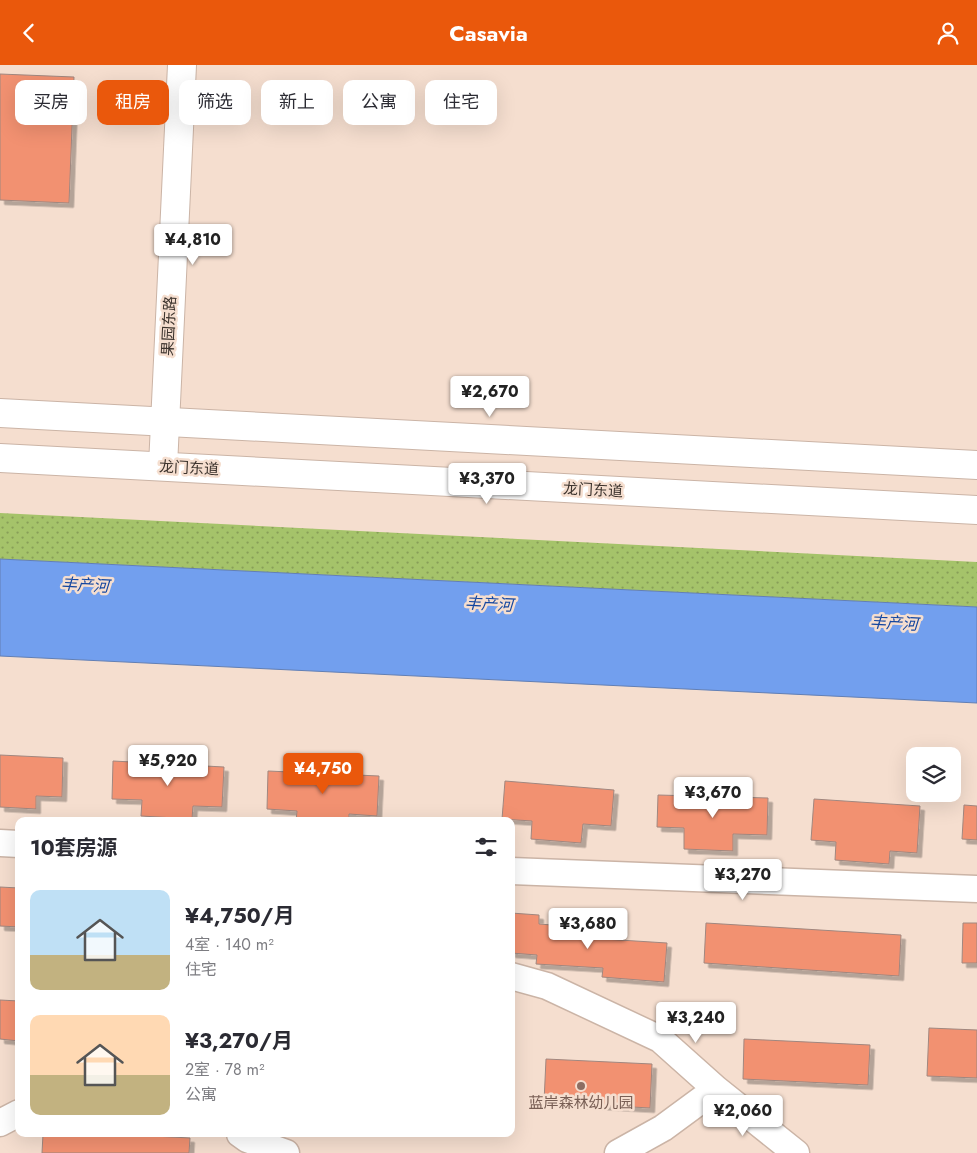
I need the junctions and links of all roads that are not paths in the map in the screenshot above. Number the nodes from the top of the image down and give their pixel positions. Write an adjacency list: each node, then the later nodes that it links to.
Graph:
1 (169, 65): 4 (main road, 果园东路)
2 (182, 65): 4 (main road, 果园东路)
3 (0, 413): 4 (main road)
4 (158, 421): 6 (main road); 7 (main road, 果园东路)
5 (0, 458): 7 (main road, 龙门东道)
6 (977, 465)
7 (156, 466): 8 (main road, 龙门东道)
8 (977, 510)
9 (0, 843): 10 (street)
10 (15, 844)
11 (515, 871): 12 (street)
12 (977, 889)
13 (515, 977): 14 (street)
14 (716, 1089): 19 (street); 20 (street)
15 (15, 1115): 16 (street)
16 (0, 1123)
17 (244, 1137): 18 (street)
18 (286, 1153)
19 (618, 1153)
20 (796, 1153)

